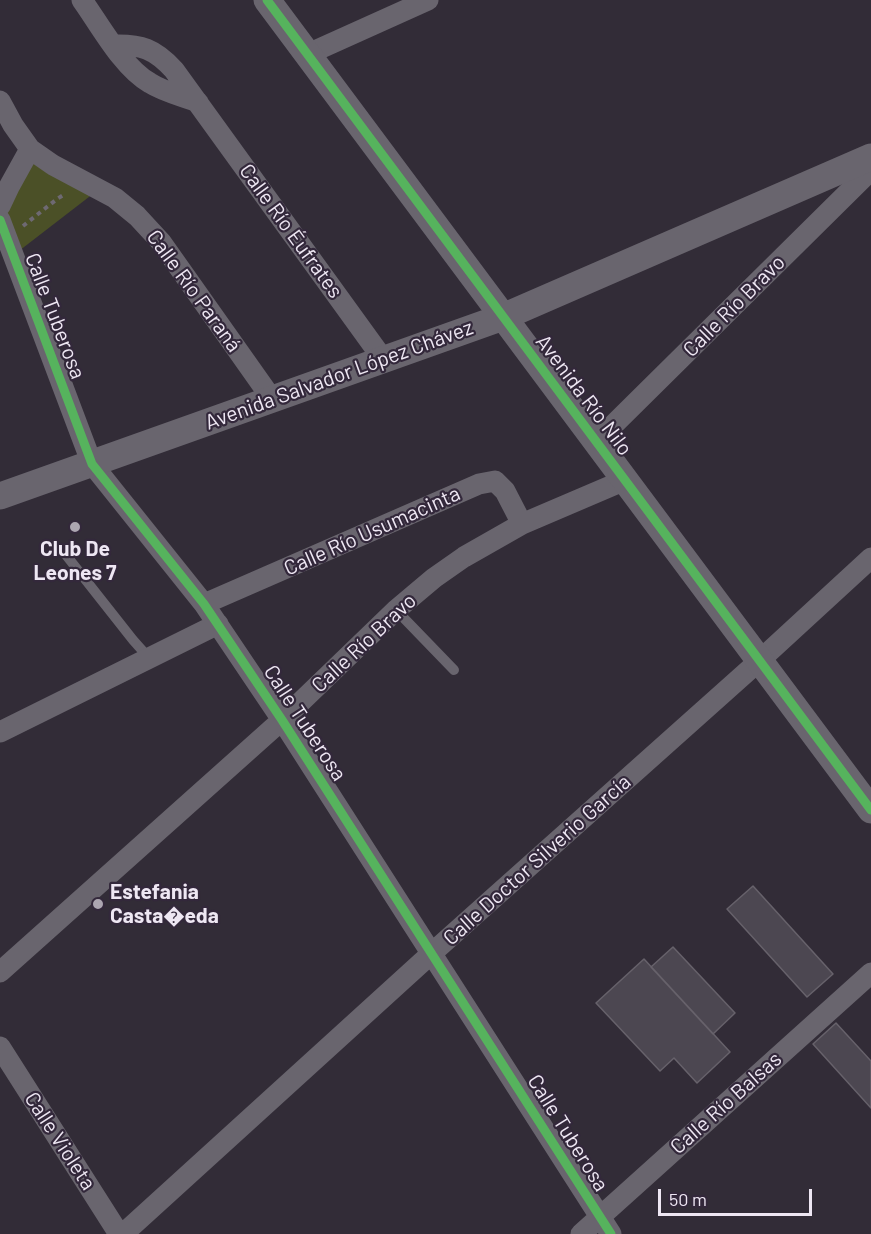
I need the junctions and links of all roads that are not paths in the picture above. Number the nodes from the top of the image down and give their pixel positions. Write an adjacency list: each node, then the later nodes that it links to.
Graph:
1 (82, 0): 12 (street, Calle Río Éufrates)
2 (267, 0): 4 (street, Avenida Río Nilo)
3 (428, 0): 4 (street)
4 (308, 54): 11 (street, Avenida Río Nilo)
5 (0, 101): 6 (street, Calle Río Paraná)
6 (30, 149): 9 (street); 13 (street, Calle Río Paraná)
7 (871, 157): 11 (street, Avenida Salvador López Chávez)
8 (871, 170): 14 (street, Calle Río Bravo)
9 (0, 207)
10 (0, 220): 15 (street, Calle Tuberosa)
11 (503, 317): 12 (street, Avenida Salvador López Chávez); 14 (street, Avenida Río Nilo)
12 (383, 359): 13 (street, Avenida Salvador López Chávez)
13 (272, 399): 15 (street, Avenida Salvador López Chávez)
14 (596, 442): 16 (street, Avenida Río Nilo)
15 (92, 464): 17 (street, Avenida Salvador López Chávez); 21 (street, Calle Tuberosa)
16 (625, 480): 18 (street, Calle Río Bravo); 25 (street, Avenida Río Nilo)
17 (0, 496)
18 (522, 524): 21 (street, Calle Río Usumacinta); 22 (street, Calle Río Bravo)
19 (62, 550): 24 (lane)
20 (871, 558): 25 (street, Calle Doctor Silverio García)
21 (204, 604): 23 (street, Calle Tuberosa)
22 (396, 610): 26 (lane); 27 (street, Calle Río Bravo)
23 (218, 624): 24 (street); 27 (street, Calle Tuberosa)
24 (149, 658): 28 (street)
25 (759, 661): 29 (street, Avenida Río Nilo); 30 (street, Calle Doctor Silverio García)
26 (453, 669)
27 (282, 720): 30 (street, Calle Tuberosa); 31 (street, Calle Río Bravo)
28 (0, 732)
29 (871, 810)
30 (432, 953): 34 (street, Calle Tuberosa); 35 (street, Calle Doctor Silverio García)
31 (0, 972)
32 (871, 973): 34 (street, Calle Río Balsas)
33 (0, 1047): 35 (street, Calle Violeta)
34 (606, 1225): 36 (street, Calle Río Balsas)
35 (121, 1234)
36 (581, 1234)

